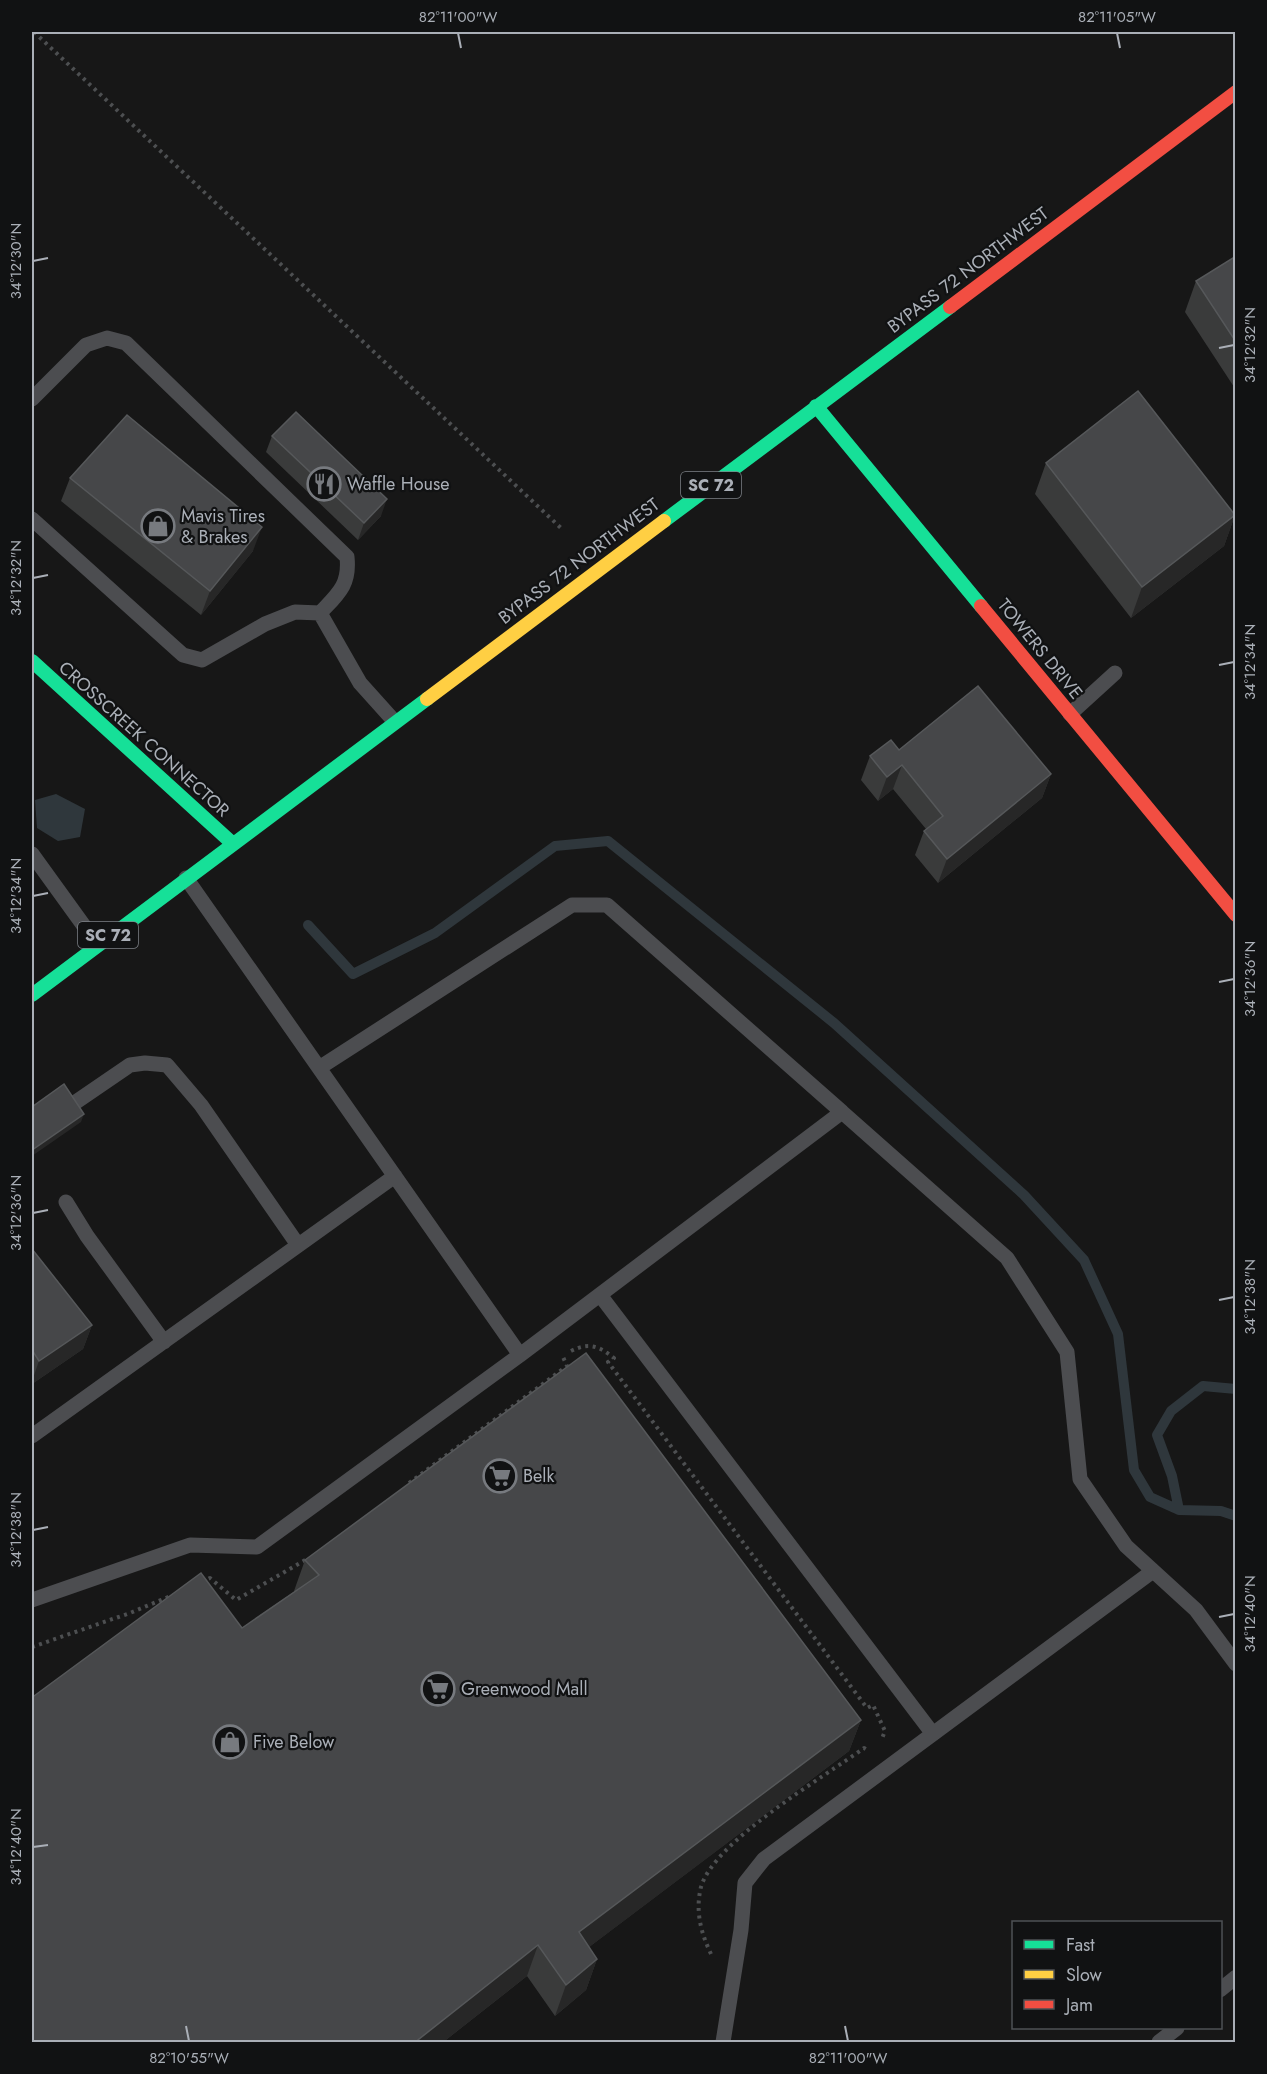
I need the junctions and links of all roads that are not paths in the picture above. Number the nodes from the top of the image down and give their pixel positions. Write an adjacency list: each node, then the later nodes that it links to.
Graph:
1 (1236, 92): 3 (main road, BYPASS 72 NORTHWEST / SC 72)
2 (32, 399): 5 (lane)
3 (816, 406): 8 (main road, TOWERS DRIVE); 9 (main road, BYPASS 72 NORTHWEST / SC 72)
4 (32, 519): 5 (lane)
5 (320, 613): 9 (lane)
6 (32, 661): 10 (main road, CROSSCREEK CONNECTOR)
7 (1115, 673): 8 (lane)
8 (1070, 714): 13 (main road, TOWERS DRIVE)
9 (395, 722): 10 (main road, BYPASS 72 NORTHWEST / SC 72)
10 (232, 843): 12 (main road, BYPASS 72 NORTHWEST / SC 72)
11 (32, 854): 14 (lane)
12 (186, 878): 14 (main road, BYPASS 72 NORTHWEST / SC 72); 16 (lane)
13 (1236, 915)
14 (97, 944): 15 (main road, BYPASS 72 NORTHWEST / SC 72)
15 (32, 995)
16 (319, 1068): 17 (lane); 19 (lane)
17 (842, 1112): 22 (lane); 26 (lane)
18 (32, 1132): 21 (lane)
19 (395, 1176): 21 (lane); 24 (lane)
20 (66, 1202): 23 (lane)
21 (298, 1245): 23 (lane)
22 (600, 1295): 24 (lane); 29 (lane)
23 (164, 1342): 25 (lane)
24 (520, 1355): 27 (lane)
25 (32, 1434)
26 (1153, 1571): 28 (lane); 29 (lane)
27 (32, 1600)
28 (1236, 1664)
29 (933, 1734): 33 (lane)
30 (1236, 1977): 31 (lane)
31 (1222, 1989)
32 (1176, 2029): 34 (lane)
33 (723, 2043)
34 (1159, 2043)

